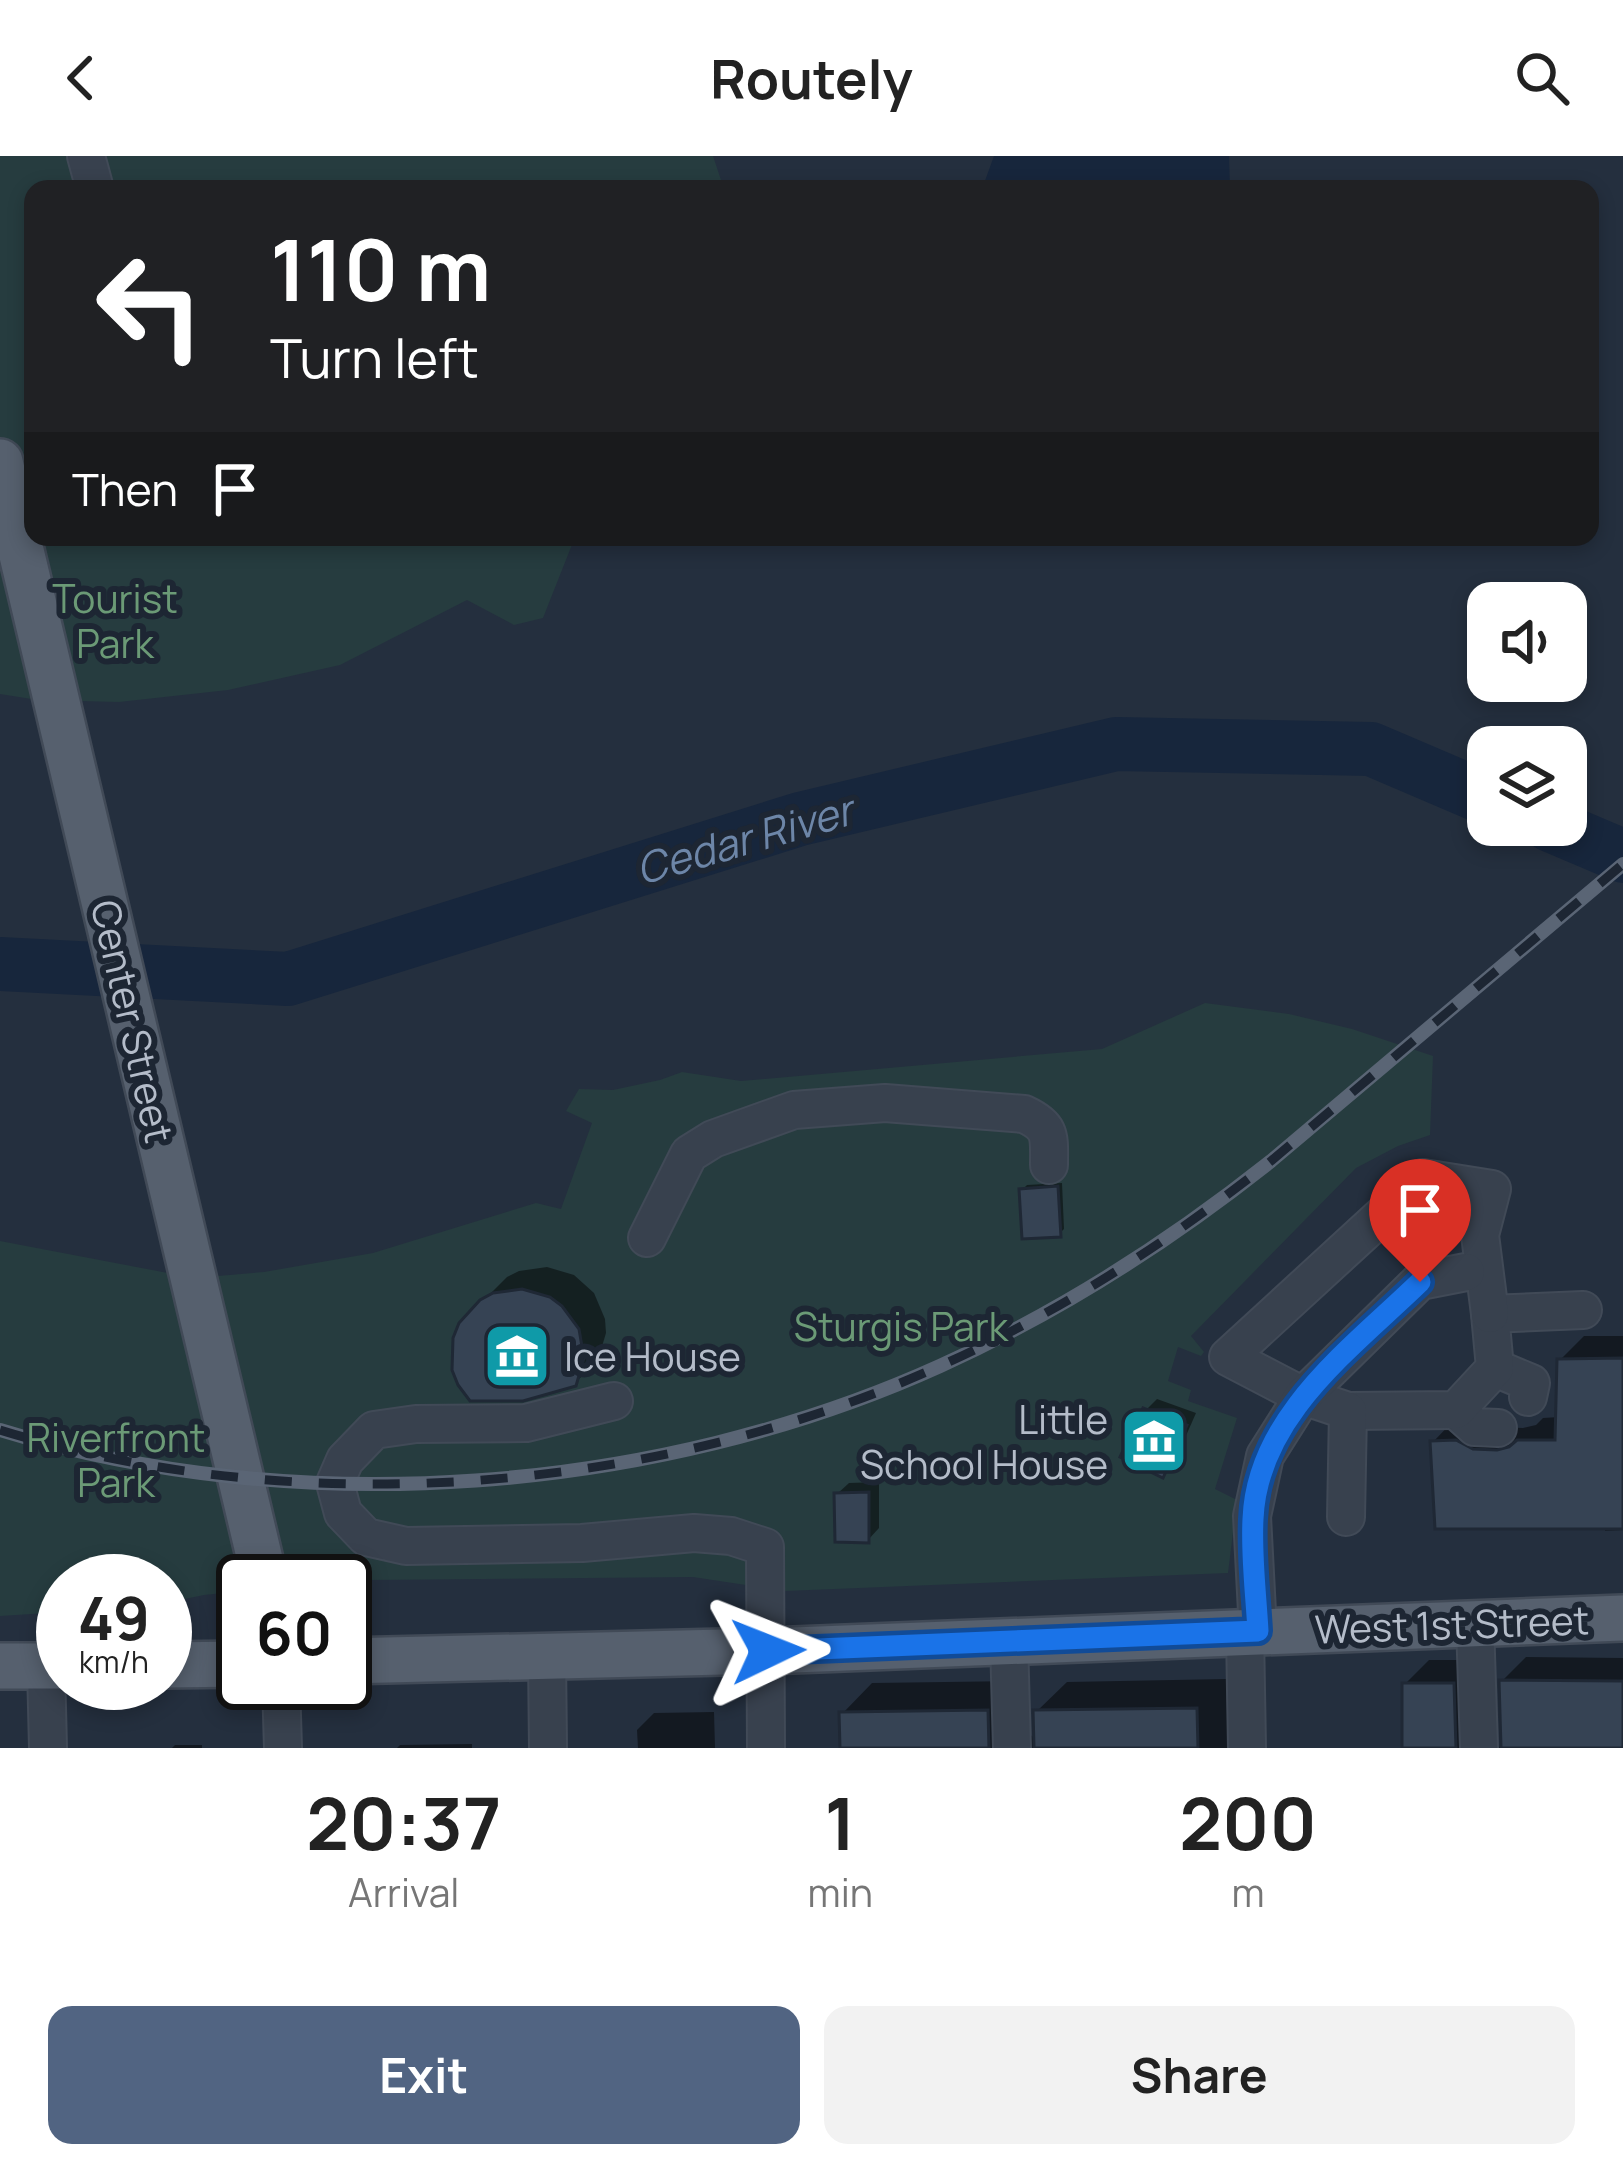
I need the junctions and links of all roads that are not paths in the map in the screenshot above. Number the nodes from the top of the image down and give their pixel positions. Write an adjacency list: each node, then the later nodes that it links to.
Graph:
1 (0, 462): 15 (main road, Center Street)
2 (1049, 1165): 3 (street)
3 (647, 1238)
4 (1466, 1272): 8 (street)
5 (1583, 1310): 6 (street)
6 (1490, 1314): 7 (street); 8 (street)
7 (1496, 1368): 9 (street); 11 (street)
8 (1303, 1396): 12 (street); 18 (street)
9 (1528, 1397)
10 (614, 1401): 20 (street)
11 (1456, 1410): 12 (street); 13 (street)
12 (1348, 1412): 14 (street)
13 (1498, 1428)
14 (1346, 1517)
15 (259, 1554)
16 (1623, 1618): 17 (main road, West 1st Street)
17 (1474, 1623): 18 (main road, West 1st Street); 33 (street)
18 (1251, 1631): 19 (main road, West 1st Street); 32 (street)
19 (1009, 1641): 20 (main road, West 1st Street); 31 (street)
20 (768, 1651): 21 (main road, West 1st Street); 30 (street)
21 (547, 1657): 22 (main road, West 1st Street); 29 (street)
22 (372, 1660)
23 (0, 1666): 24 (main road)
24 (36, 1667)
25 (51, 1710): 27 (street)
26 (282, 1710): 28 (street)
27 (48, 1748)
28 (283, 1748)
29 (548, 1748)
30 (766, 1748)
31 (1012, 1748)
32 (1246, 1748)
33 (1479, 1748)

